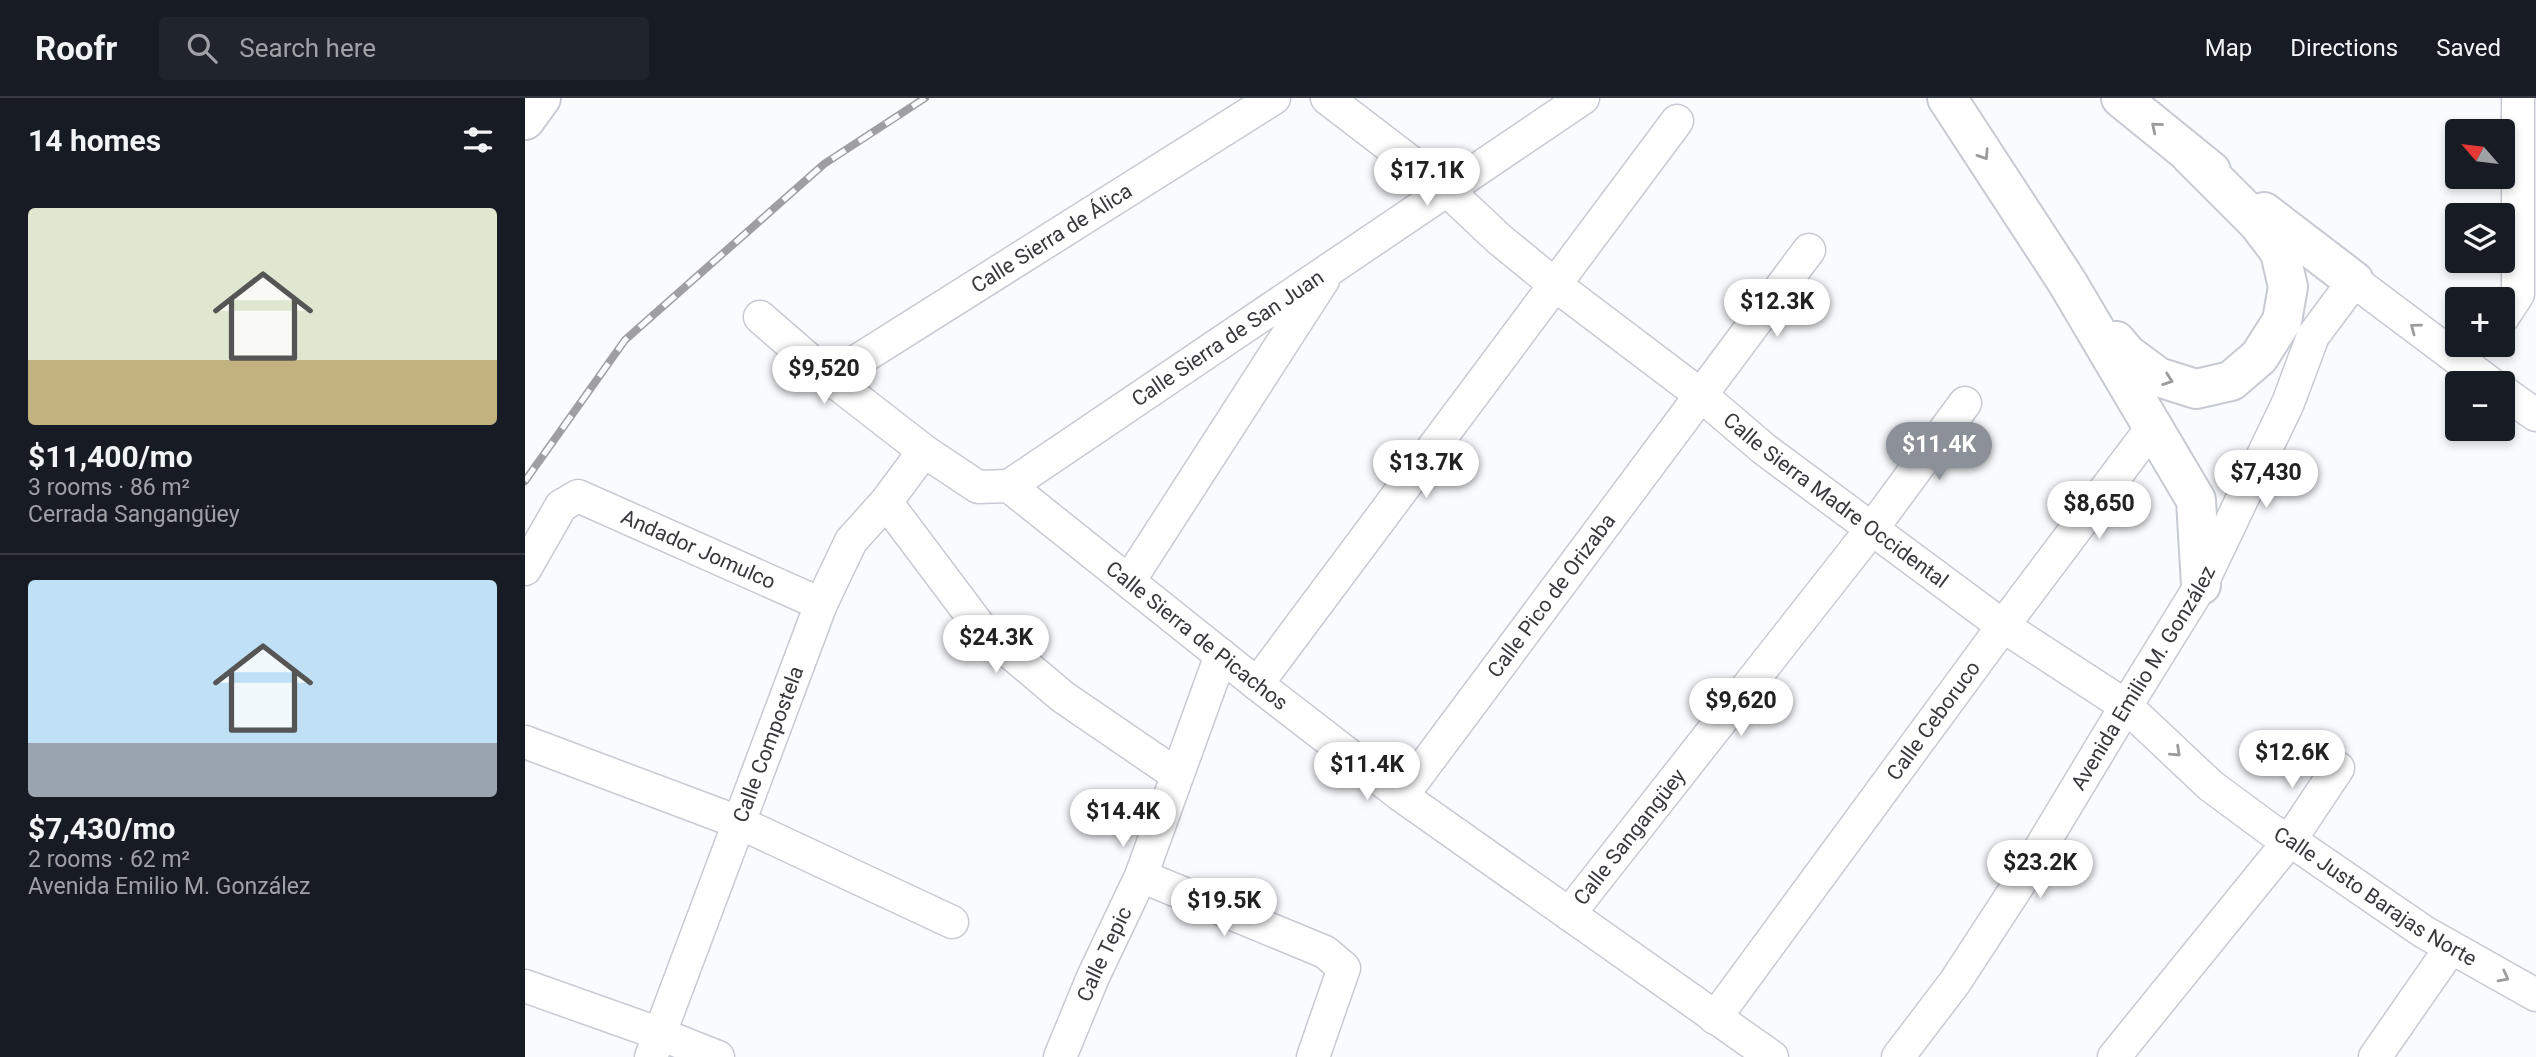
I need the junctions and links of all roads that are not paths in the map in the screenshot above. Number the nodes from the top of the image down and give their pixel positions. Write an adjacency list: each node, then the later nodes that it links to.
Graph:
1 (534, 98): 9 (highway)
2 (541, 98): 10 (highway)
3 (1274, 98): 22 (street, Calle Sierra de Álica)
4 (1327, 98): 13 (street)
5 (1583, 98): 13 (street, Calle Sierra de San Juan)
6 (1947, 98): 17 (highway, one-way to 17)
7 (2121, 98): 12 (highway, one-way to 7)
8 (2518, 98): 19 (street)
9 (525, 112)
10 (525, 120)
11 (1677, 121): 18 (street)
12 (2190, 155): 16 (highway); 17 (highway, one-way to 12)
13 (1447, 190): 15 (street, Calle Sierra de San Juan); 18 (street)
14 (1809, 250): 23 (street, Calle Pico de Orizaba)
15 (1330, 269): 29 (street, Calle Sierra de San Juan); 33 (street)
16 (2354, 281): 21 (street, one-way to 16); 34 (street, Avenida Emilio M. González)
17 (2067, 282): 27 (highway)
18 (1554, 284): 23 (street, Calle Sierra Madre Occidental); 38 (street)
19 (2519, 302)
20 (760, 317): 22 (street)
21 (2480, 365)
22 (830, 378): 28 (street)
23 (1702, 396): 31 (street, Calle Sierra Madre Occidental); 43 (street, Calle Pico de Orizaba)
24 (2515, 400): 26 (street)
25 (1965, 403): 31 (street, Calle Sangangüey)
26 (2536, 415)
27 (2154, 425): 34 (highway); 36 (street, Calle Ceboruco)
28 (924, 451): 29 (street); 30 (street, Calle Compostela)
29 (1009, 486): 33 (street, Calle Sierra de Picachos)
30 (886, 502): 35 (street, Calle Compostela); 42 (street)
31 (1871, 530): 36 (street, Calle Sierra Madre Occidental); 47 (street, Calle Sangangüey)
32 (525, 569): 35 (street, Andador Jomulco)
33 (1129, 581): 37 (street, Calle Sierra de Picachos)
34 (2201, 585): 39 (street, Avenida Emilio M. González)
35 (821, 604): 44 (street, Calle Compostela)
36 (2003, 626): 39 (street, Calle Sierra Madre Occidental); 52 (street, Calle Ceboruco)
37 (1221, 655): 38 (street, Calle Sierra de Picachos); 42 (street, Calle Tepic)
38 (1257, 684): 43 (street, Calle Sierra de Picachos)
39 (2126, 706): 45 (street, Calle Justo Barajas Norte, one-way to 45); 58 (street, Avenida Emilio M. González)
40 (525, 742): 44 (street)
41 (2338, 768): 45 (street)
42 (1177, 775): 46 (street, Calle Tepic)
43 (1402, 796): 47 (street, Calle Sierra de Picachos)
44 (738, 822): 48 (street); 53 (street, Calle Compostela)
45 (2290, 840): 49 (street, Calle Justo Barajas Norte); 59 (street)
46 (1141, 876): 55 (street, Calle Tepic); 56 (street)
47 (1569, 915): 52 (street, Calle Sierra de Picachos)
48 (951, 922)
49 (2450, 949): 51 (street, Calle Justo Barajas Norte, one-way to 51); 60 (street)
50 (525, 986): 53 (street)
51 (2536, 995)
52 (1715, 1018): 57 (street, Calle Sierra de Picachos)
53 (656, 1045): 54 (street)
54 (718, 1057)
55 (1060, 1057)
56 (1313, 1057)
57 (1772, 1057)
58 (1898, 1057)
59 (2114, 1057)
60 (2375, 1057)

